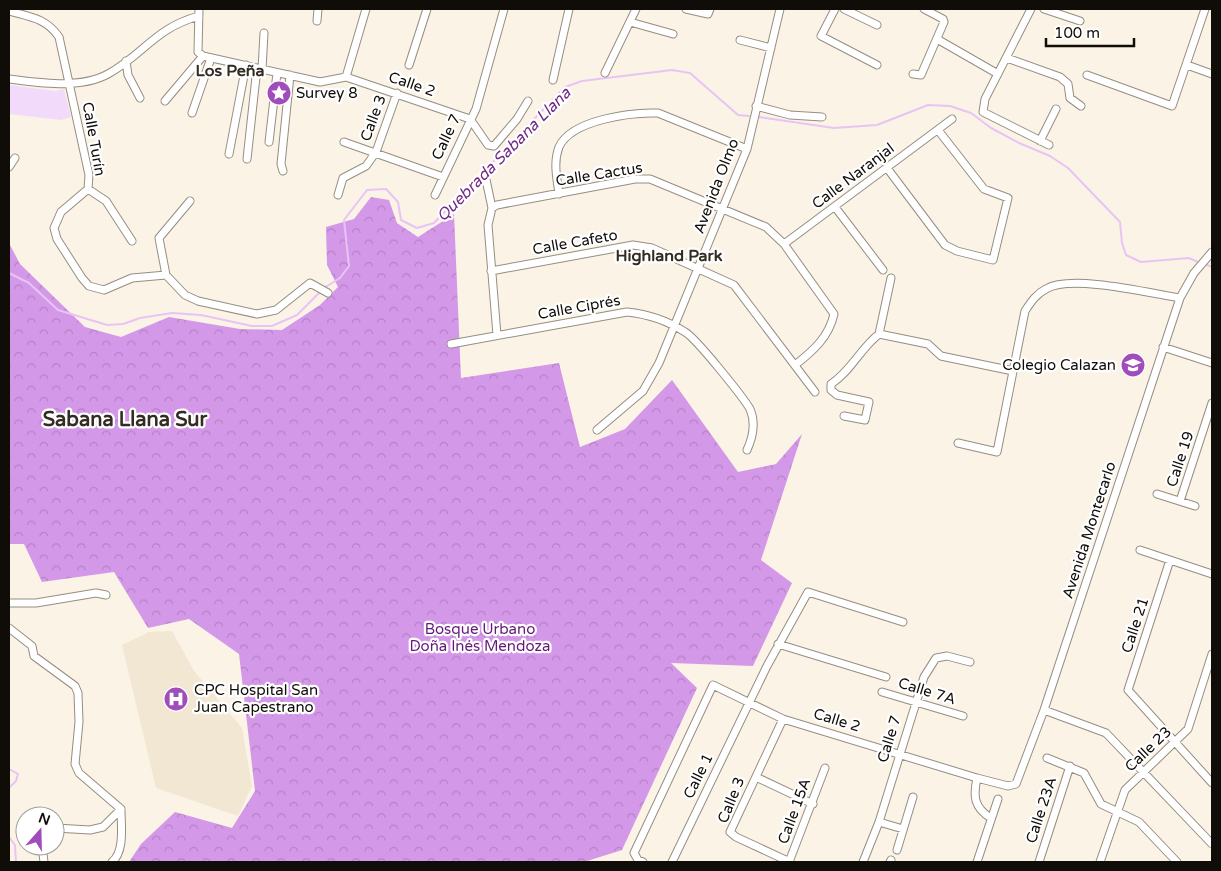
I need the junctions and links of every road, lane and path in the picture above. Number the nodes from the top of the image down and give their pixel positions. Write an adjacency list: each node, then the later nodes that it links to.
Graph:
1 (318, 9): 18 (street)
2 (366, 9): 43 (street)
3 (427, 9): 32 (street)
4 (504, 9): 56 (street, Calle 7)
5 (569, 9): 45 (street)
6 (636, 9): 20 (street)
7 (686, 9): 8 (street)
8 (710, 9)
9 (780, 9): 26 (street, Avenida Olmo)
10 (835, 9): 33 (street)
11 (844, 9): 21 (street)
12 (924, 9): 24 (street)
13 (1031, 9): 29 (street)
14 (1044, 9): 19 (street)
15 (1205, 9): 34 (street)
16 (9, 11): 46 (street, Calle Turín)
17 (199, 12): 27 (street); 30 (street)
18 (317, 21)
19 (1080, 21)
20 (630, 22): 23 (street); 37 (street)
21 (877, 26)
22 (264, 33): 35 (street)
23 (673, 34)
24 (937, 39): 38 (street); 39 (street)
25 (740, 40): 26 (street)
26 (771, 48): 51 (street, Avenida Olmo)
27 (203, 56): 28 (street); 49 (street)
28 (211, 58): 31 (street); 54 (street)
29 (1007, 58): 39 (street); 52 (street)
30 (126, 61): 46 (street); 48 (street)
31 (246, 65): 35 (street); 65 (street)
32 (409, 65)
33 (877, 65)
34 (1187, 65): 40 (street); 42 (street)
35 (260, 68): 36 (street); 67 (street)
36 (277, 73): 41 (street); 60 (street)
37 (605, 74)
38 (913, 74)
39 (998, 74): 59 (street)
40 (1212, 74)
41 (290, 75): 43 (street); 70 (street)
42 (1087, 75)
43 (346, 76): 47 (street, Calle 2)
44 (9, 80): 46 (street)
45 (553, 80)
46 (69, 83): 73 (street, Calle Turín)
47 (397, 93): 56 (street, Calle 2); 64 (street, Calle 3)
48 (140, 98)
49 (165, 101)
50 (528, 101): 56 (street)
51 (756, 106): 55 (street); 63 (street, Avenida Olmo)
52 (1080, 106)
53 (1056, 109): 59 (street)
54 (192, 113)
55 (822, 117)
56 (470, 119): 72 (street, Calle 7)
57 (952, 119): 58 (street, Calle Naranjal)
58 (938, 130): 69 (street, Calle Naranjal); 69 (street)
59 (1040, 141): 62 (street)
60 (269, 142)
61 (344, 142): 64 (street, Calle 7)
62 (1049, 145)
63 (747, 150): 74 (street); 80 (street, Avenida Olmo)
64 (376, 152): 72 (street, Calle 7); 75 (street, Calle 3)
65 (229, 154)
66 (15, 158): 68 (street)
67 (247, 159)
68 (9, 167)
69 (887, 168): 78 (street, Calle Naranjal)
70 (283, 171)
71 (485, 175): 79 (street)
72 (443, 177): 76 (street)
73 (88, 188): 81 (street); 87 (street, Calle Turín)
74 (559, 194): 79 (street, Calle Cactus); 80 (street, Calle Cactus)
75 (338, 195)
76 (435, 195)
77 (190, 201): 87 (street)
78 (835, 207): 82 (street, Calle Naranjal); 85 (street)
79 (492, 208): 86 (street)
80 (724, 209): 82 (street, Calle Cactus); 84 (street, Avenida Olmo)
81 (132, 241)
82 (784, 244): 97 (street, Calle Cactus)
83 (1212, 252): 90 (street, Avenida Montecarlo)
84 (699, 268): 86 (street, Calle Cafeto); 91 (street, Avenida Olmo); 97 (street, Calle Cafeto)
85 (884, 270)
86 (492, 271): 93 (street)
87 (166, 275): 89 (street)
88 (891, 278): 92 (street)
89 (328, 292)
90 (1180, 298): 95 (street, Avenida Montecarlo); 98 (street)
91 (674, 326): 93 (street, Calle Ciprés); 102 (street, Avenida Olmo); 104 (street, Calle Ciprés)
92 (879, 334): 98 (street); 101 (street)
93 (497, 335): 94 (street, Calle Ciprés)
94 (451, 344)
95 (1163, 347): 96 (street); 122 (street, Avenida Montecarlo)
96 (1212, 363)
97 (795, 366): 99 (street, Calle Cafeto)
98 (1013, 372): 103 (street)
99 (815, 392)
100 (1212, 403): 106 (street, Calle 19)
101 (844, 416)
102 (597, 430)
103 (958, 444)
104 (747, 450)
105 (1157, 494): 106 (street, Calle 19)
106 (1180, 501): 107 (street)
107 (1196, 506)
108 (1140, 550): 109 (street)
109 (1170, 560): 110 (street); 125 (street, Calle 21)
110 (1212, 574)
111 (106, 595): 112 (street)
112 (9, 603)
113 (903, 622): 115 (street, Calle 1)
114 (9, 628): 137 (street)
115 (778, 644): 118 (street); 120 (street, Calle 1)
116 (1212, 654): 125 (street, Calle 23)
117 (970, 662): 121 (street, Calle 7)
118 (886, 677)
119 (882, 692): 121 (street, Calle 7A)
120 (749, 702): 124 (street, Calle 2); 146 (street, Calle 2); 147 (street, Calle 1)
121 (915, 702): 123 (street, Calle 7A); 126 (street, Calle 7)
122 (1044, 710): 130 (street); 132 (street, Avenida Montecarlo)
123 (963, 716)
124 (783, 719): 126 (street, Calle 2); 131 (street, Calle 3)
125 (1174, 743): 130 (street, Calle 23); 133 (street)
126 (899, 753): 132 (street, Calle 2); 140 (street, Calle 7)
127 (1047, 758): 128 (street)
128 (1070, 766): 138 (street); 151 (street, Calle 23A)
129 (824, 768): 136 (street, Calle 15A)
130 (1144, 772): 138 (street, Calle 23); 143 (street)
131 (756, 777): 136 (street); 148 (street, Calle 3)
132 (977, 778): 139 (street)
133 (1212, 782)
134 (913, 797): 142 (street)
135 (998, 798): 139 (street)
136 (813, 804): 148 (street, Calle 15A)
137 (121, 809): 141 (street); 145 (street)
138 (1117, 810): 152 (street, Calle 23); 153 (street)
139 (991, 818): 150 (street)
140 (879, 822): 142 (street); 149 (street, Calle 7)
141 (65, 829)
142 (903, 829): 144 (street)
143 (1212, 844)
144 (897, 850)
145 (112, 862)
146 (643, 862)
147 (672, 862)
148 (790, 862)
149 (863, 862)
150 (977, 862)
151 (1039, 862)
152 (1100, 862)
153 (1177, 862)

